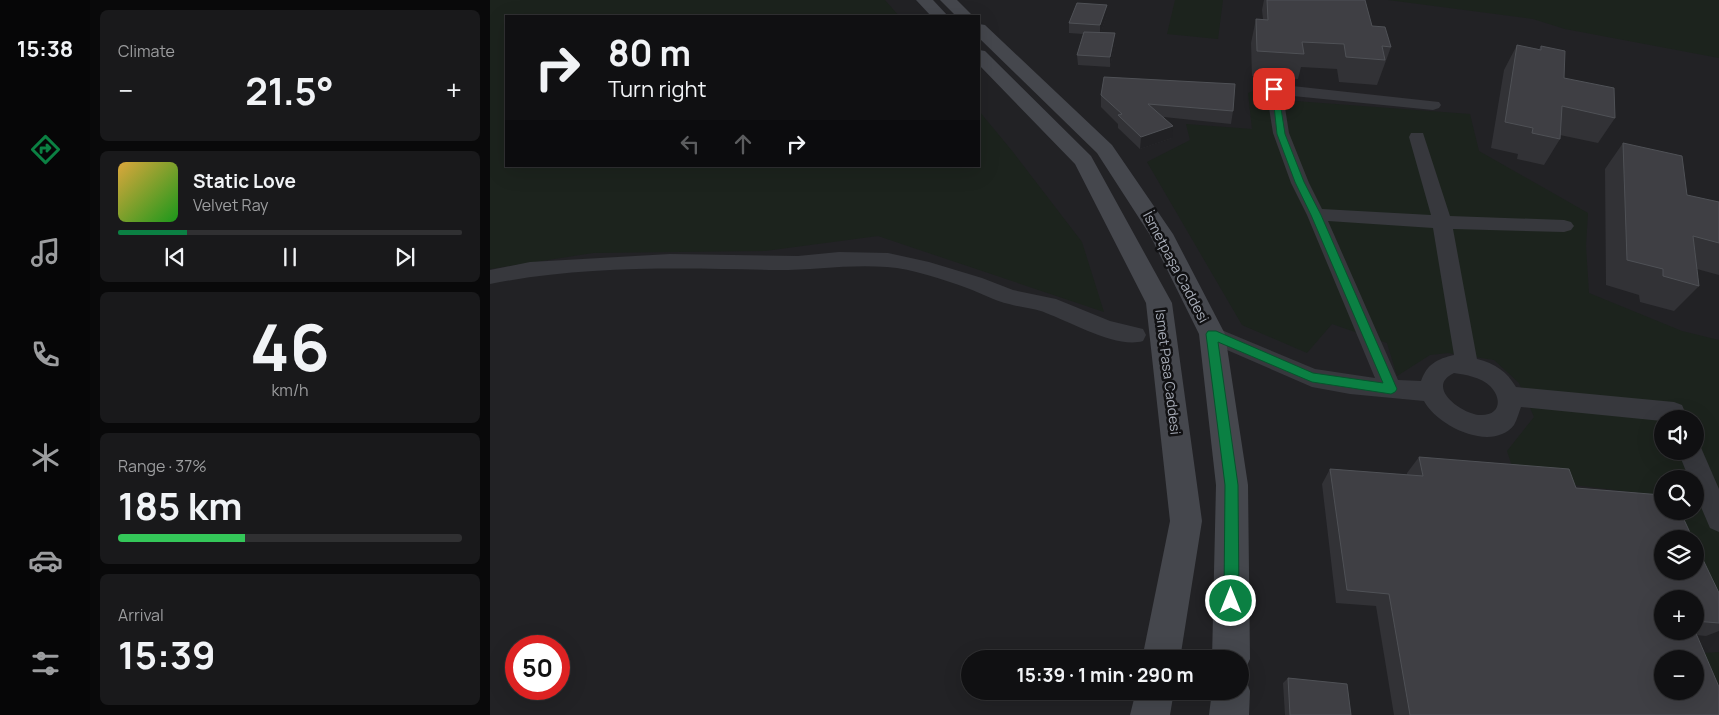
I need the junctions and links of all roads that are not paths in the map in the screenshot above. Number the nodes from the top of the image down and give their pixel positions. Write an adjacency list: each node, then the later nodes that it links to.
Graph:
1 (924, 0): 3 (main road)
2 (948, 0): 4 (main road)
3 (939, 15)
4 (964, 15)
5 (980, 30): 13 (main road, İsmetpaşa Caddesi)
6 (980, 56): 22 (main road, Ismet Pasa Caddesi)
7 (1433, 105): 9 (street)
8 (1417, 137): 10 (street)
9 (1316, 215): 10 (street); 16 (street)
10 (1442, 222): 11 (street); 15 (street)
11 (1564, 226)
12 (490, 277): 14 (street)
13 (1212, 334): 16 (street); 23 (main road, İsmetpaşa Caddesi)
14 (1135, 335)
15 (1467, 364): 17 (street); 18 (street)
16 (1391, 389): 17 (street)
17 (1432, 392): 18 (street)
18 (1510, 396): 19 (street)
19 (1654, 410)
20 (1694, 460): 21 (street)
21 (1719, 519)
22 (1163, 650)
23 (1231, 650)
24 (1153, 700): 26 (main road)
25 (1230, 700): 27 (main road)
26 (1150, 715)
27 (1229, 715)

